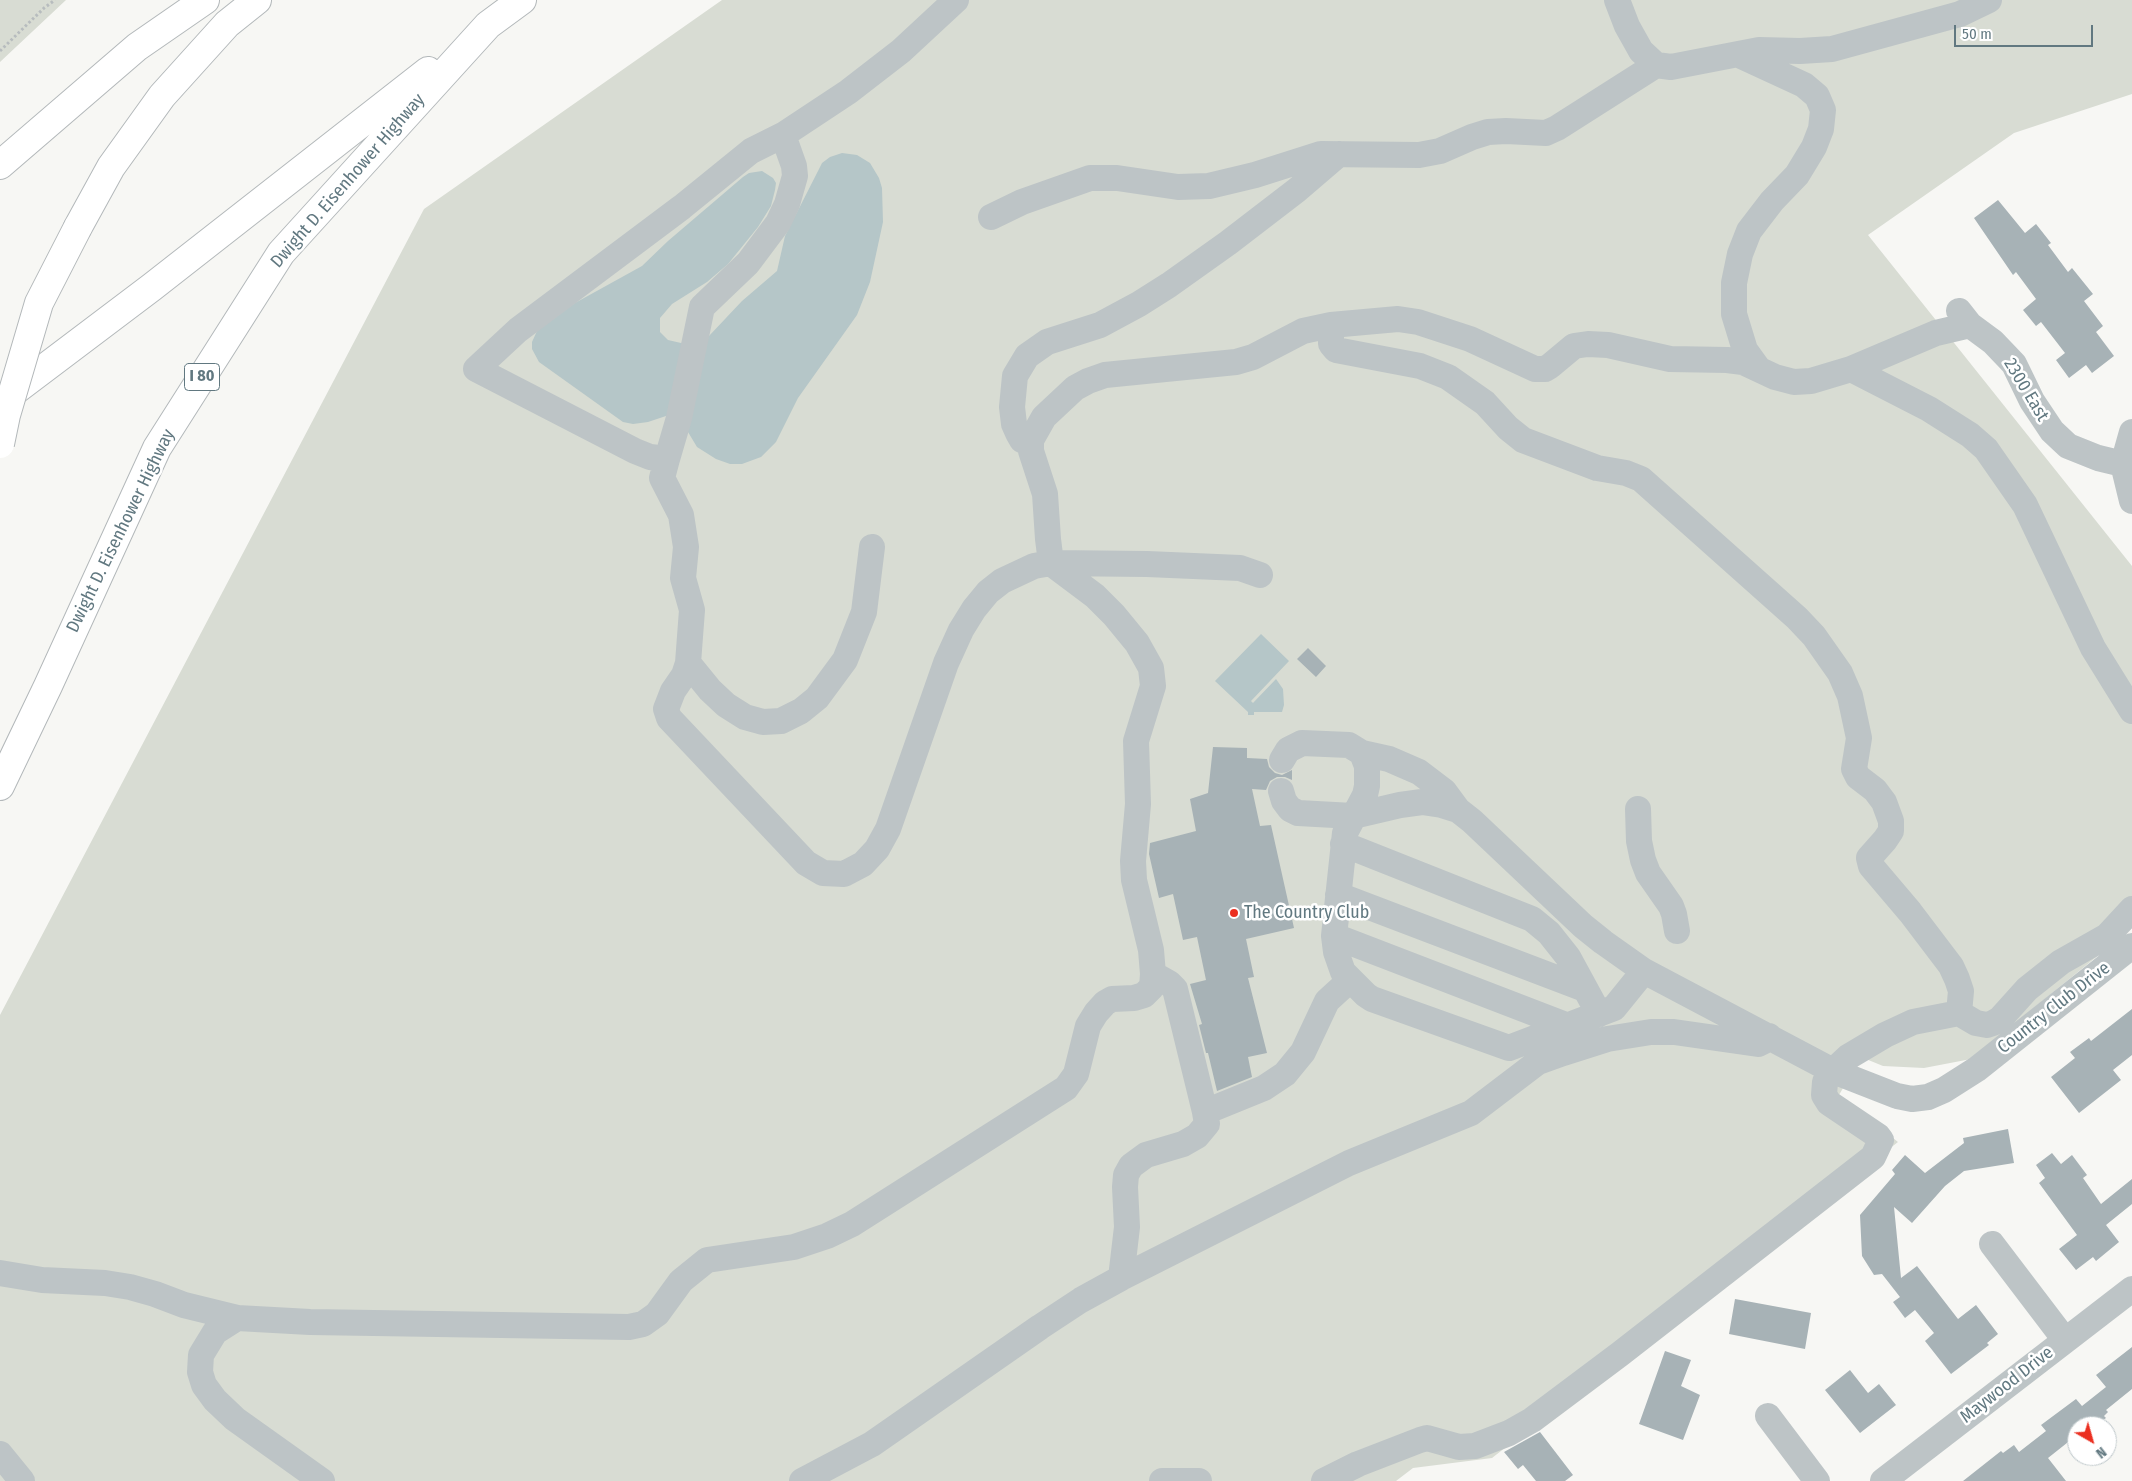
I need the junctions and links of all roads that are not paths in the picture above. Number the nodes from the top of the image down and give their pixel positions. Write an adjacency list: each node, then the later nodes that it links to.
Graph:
1 (205, 0): 12 (highway)
2 (257, 0): 20 (highway, bridge)
3 (522, 0): 7 (highway, Dwight D. Eisenhower Highway / I 80)
4 (956, 0): 10 (street)
5 (1617, 0): 9 (street)
6 (1989, 0): 8 (street)
7 (488, 25): 17 (highway); 31 (highway, Dwight D. Eisenhower Highway / I 80)
8 (1739, 55): 9 (street); 15 (street)
9 (1656, 65): 11 (street)
10 (783, 135): 21 (street); 21 (street)
11 (1339, 154): 13 (street); 19 (street)
12 (0, 165)
13 (992, 218)
14 (1330, 325): 15 (street); 19 (street); 46 (street)
15 (1758, 368): 16 (street)
16 (1851, 368): 22 (street, 2300 East); 28 (street)
17 (0, 402)
18 (2132, 432): 22 (street)
19 (1031, 440): 25 (street)
20 (0, 444)
21 (667, 459): 27 (street)
22 (2123, 464): 23 (street)
23 (2132, 501)
24 (872, 547): 27 (street)
25 (1051, 563): 26 (street); 27 (street); 43 (street)
26 (1260, 575)
27 (688, 663)
28 (2132, 711)
29 (1362, 753): 30 (street); 34 (street); 35 (street)
30 (1282, 760)
31 (0, 786)
32 (1281, 791): 35 (street)
33 (1638, 809): 39 (street)
34 (1458, 810): 35 (street); 42 (street, Country Club Drive)
35 (1354, 816): 36 (street)
36 (1343, 844): 37 (street); 45 (street)
37 (1338, 895): 40 (street); 45 (street)
38 (2132, 909): 46 (street)
39 (1677, 932)
40 (1334, 936): 44 (street); 48 (street)
41 (2132, 946): 50 (street, Country Club Drive)
42 (1644, 971): 47 (street); 49 (street, Country Club Drive)
43 (1153, 974): 51 (street); 56 (street)
44 (1350, 980): 48 (street); 51 (street)
45 (1585, 989): 47 (street)
46 (1959, 1013): 50 (street)
47 (1599, 1014): 48 (street)
48 (1568, 1026)
49 (1769, 1036): 50 (street, Country Club Drive); 54 (street)
50 (1833, 1070): 65 (street)
51 (1205, 1112): 54 (street)
52 (1992, 1244): 57 (street)
53 (0, 1273): 56 (street)
54 (1121, 1278): 60 (street)
55 (2132, 1289): 57 (street, Maywood Drive)
56 (237, 1318): 62 (street)
57 (2065, 1340): 67 (street, Maywood Drive)
58 (1768, 1416): 66 (street)
59 (0, 1454): 61 (street)
60 (806, 1480)
61 (22, 1481)
62 (322, 1481)
63 (1162, 1481): 64 (street)
64 (1199, 1481)
65 (1324, 1481)
66 (1817, 1481)
67 (1883, 1481)

